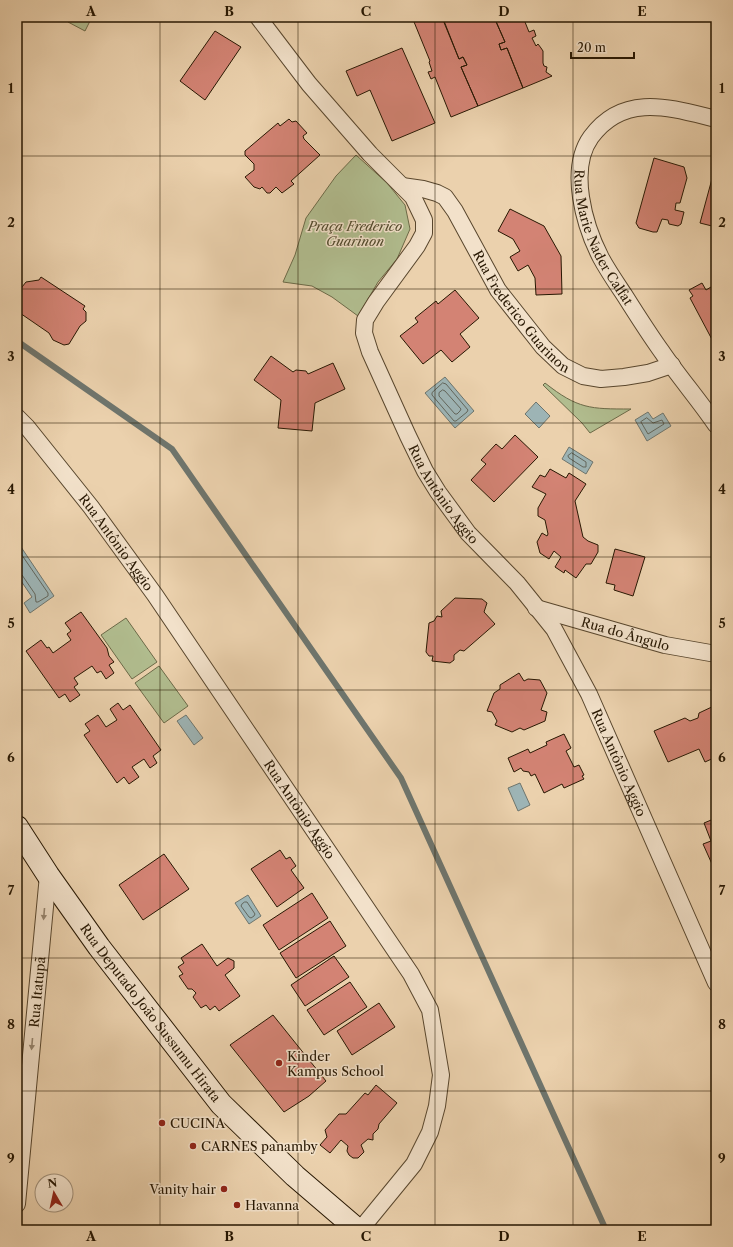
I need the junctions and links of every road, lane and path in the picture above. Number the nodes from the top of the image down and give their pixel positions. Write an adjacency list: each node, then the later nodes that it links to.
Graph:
1 (258, 17): 3 (street)
2 (716, 119): 4 (street, Rua Marie Nader Calfat)
3 (402, 186): 4 (street, Rua Frederico Guarinon); 7 (street, Rua Antônio Aggio)
4 (672, 365): 6 (street, Rua Marie Nader Calfat)
5 (17, 417): 13 (street, Rua Antônio Aggio)
6 (716, 425)
7 (536, 608): 8 (street, Rua do Ângulo); 11 (street, Rua Antônio Aggio)
8 (716, 654)
9 (17, 827): 10 (main road, Rua Deputado João Sussumu Hirata)
10 (48, 875): 12 (street, Rua Itatupã, one-way to 12); 13 (main road, Rua Deputado João Sussumu Hirata)
11 (716, 982)
12 (17, 1204)
13 (359, 1230)

